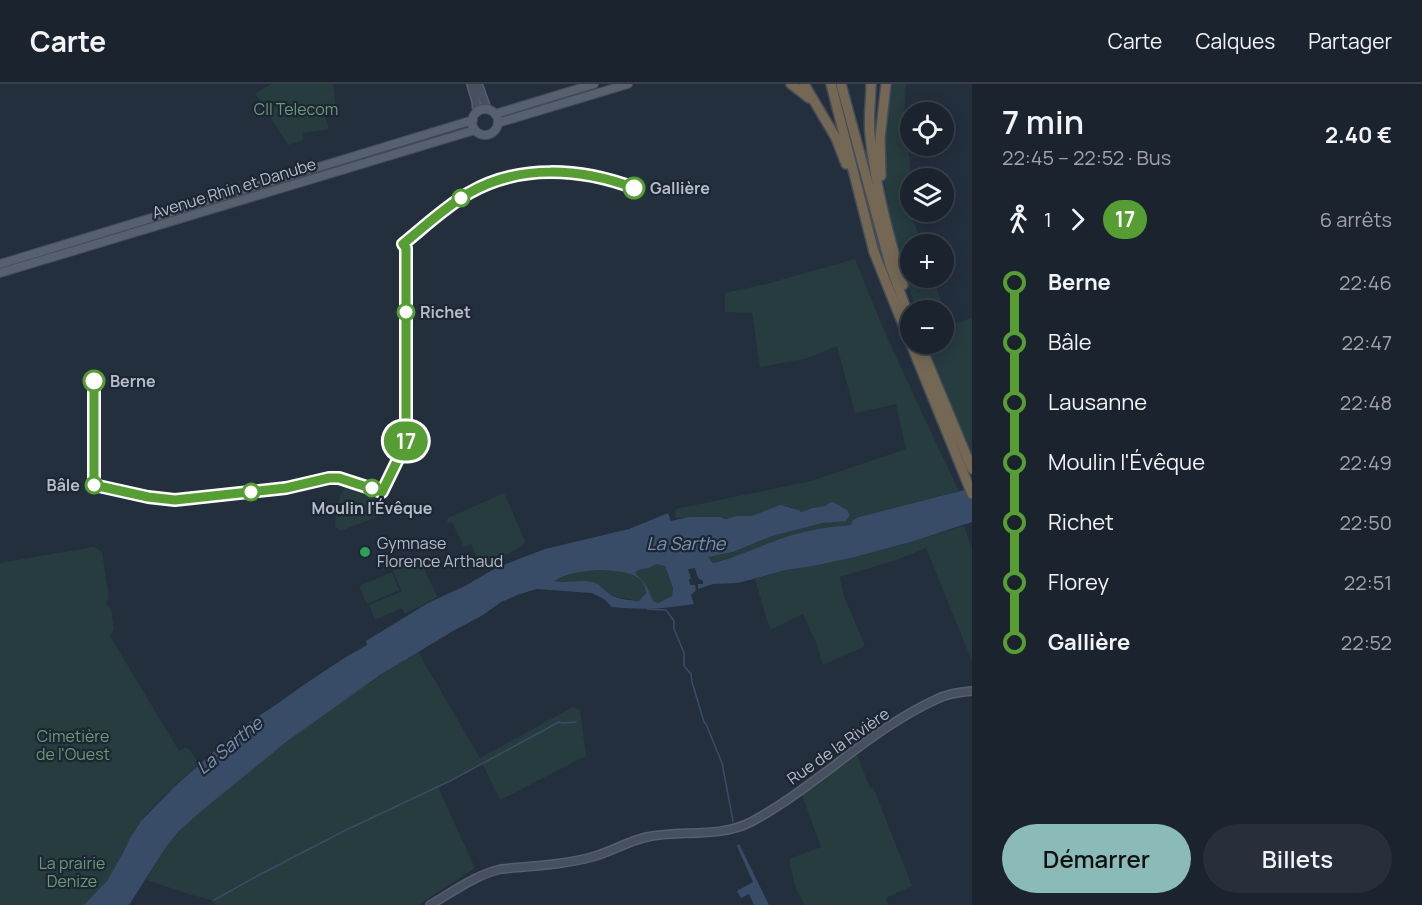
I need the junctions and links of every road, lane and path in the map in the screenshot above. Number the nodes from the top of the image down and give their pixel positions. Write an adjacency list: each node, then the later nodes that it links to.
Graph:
1 (471, 84): 13 (street)
2 (478, 84): 12 (street)
3 (594, 84): 14 (main road)
4 (628, 84): 16 (main road, Avenue Rhin et Danube)
5 (791, 84): 11 (highway)
6 (804, 84): 11 (highway)
7 (831, 84): 18 (highway)
8 (841, 84): 22 (highway)
9 (886, 84): 19 (highway)
10 (871, 85): 19 (highway)
11 (813, 102): 18 (highway)
12 (487, 109): 13 (main road); 14 (main road)
13 (477, 112): 15 (main road)
14 (495, 114): 16 (main road)
15 (473, 120): 17 (main road); 20 (main road, Avenue Rhin et Danube)
16 (498, 123): 17 (main road, Avenue Rhin et Danube)
17 (475, 130): 21 (main road, Avenue Rhin et Danube)
18 (861, 205): 24 (highway)
19 (885, 220): 23 (highway)
20 (0, 264)
21 (0, 273)
22 (903, 300)
23 (907, 300)
24 (900, 316)
25 (916, 354): 27 (highway)
26 (924, 354): 27 (highway)
27 (960, 451): 28 (highway); 29 (highway)
28 (972, 469)
29 (972, 494)
30 (972, 691): 31 (street, Rue de la Rivière)
31 (430, 905)

